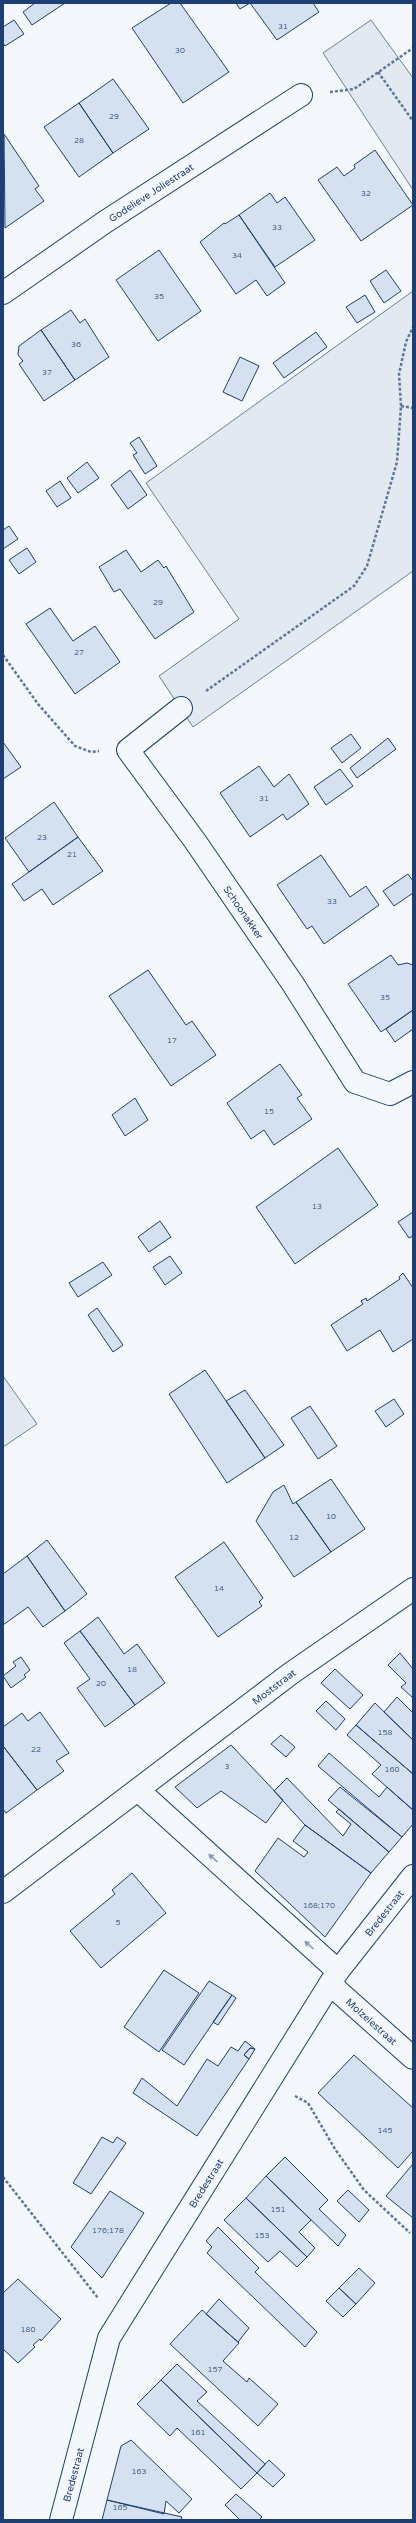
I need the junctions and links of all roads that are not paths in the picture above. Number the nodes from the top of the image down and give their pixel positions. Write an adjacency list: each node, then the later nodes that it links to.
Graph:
1 (301, 95): 2 (street, Godelieve Joliestraat)
2 (3, 293)
3 (181, 708): 4 (street, Schoonakker)
4 (413, 1082)
5 (413, 1589): 6 (street, Moststraat)
6 (138, 1790): 8 (street, Moststraat); 9 (street, one-way to 6)
7 (413, 1876): 9 (street, Bredestraat)
8 (3, 1892)
9 (334, 1977): 10 (street, Molzelestraat); 11 (street, Bredestraat)
10 (413, 2058)
11 (62, 2520)

